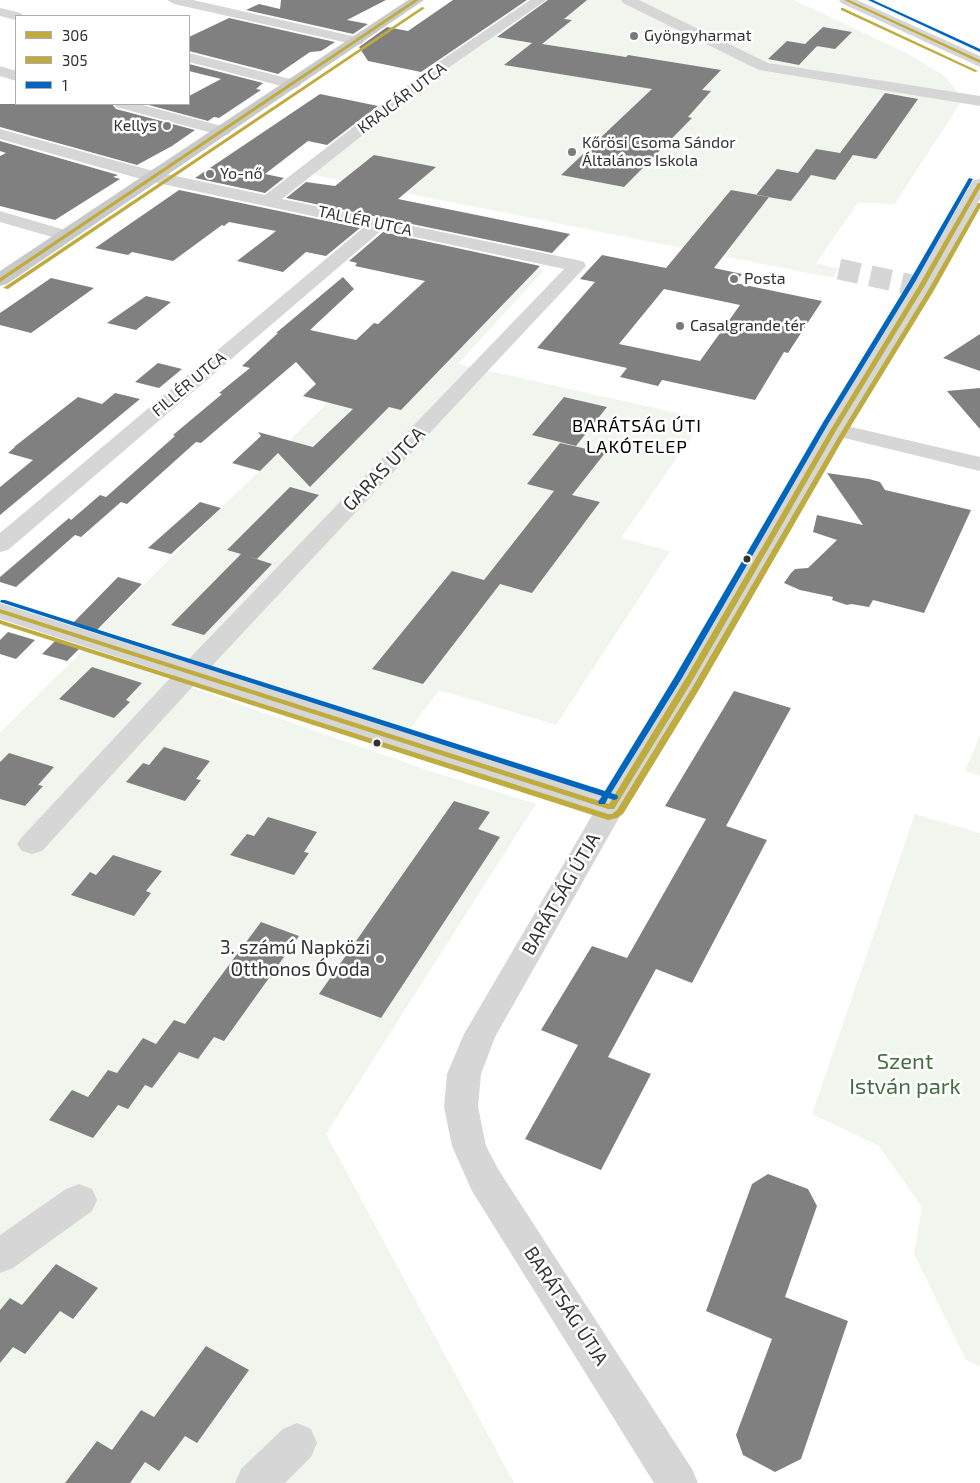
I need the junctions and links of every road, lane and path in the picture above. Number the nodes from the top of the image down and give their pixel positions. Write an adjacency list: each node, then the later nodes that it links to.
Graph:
1 (174, 0): 8 (street)
2 (416, 0): 8 (main road)
3 (539, 0): 20 (street, KRAJCÁR UTCA)
4 (628, 0): 14 (street)
5 (846, 0): 10 (street)
6 (0, 12): 7 (street)
7 (15, 16)
8 (357, 41): 13 (main road)
9 (190, 58): 13 (street)
10 (980, 62)
11 (0, 71): 12 (street)
12 (15, 76)
13 (293, 84): 16 (main road)
14 (980, 102)
15 (126, 105): 16 (street)
16 (223, 131): 18 (main road)
17 (0, 134): 18 (street, TALLÉR UTCA)
18 (162, 182): 20 (street, TALLÉR UTCA); 23 (main road)
19 (980, 184): 26 (street, BARÁTSÁG ÚTJA)
20 (268, 201): 22 (street, TALLÉR UTCA)
21 (0, 216): 23 (street)
22 (378, 224): 24 (street, TALLÉR UTCA); 28 (street, FILLÉR UTCA)
23 (66, 236): 25 (main road)
24 (577, 266): 30 (street, GARAS UTCA)
25 (0, 280)
26 (834, 429): 27 (street); 31 (street, BARÁTSÁG ÚTJA)
27 (980, 464)
28 (0, 545)
29 (0, 611): 30 (street)
30 (191, 672): 31 (street); 32 (street, GARAS UTCA)
31 (611, 807): 37 (street, BARÁTSÁG ÚTJA)
32 (32, 844)
33 (78, 1200): 34 (street)
34 (0, 1256)
35 (296, 1443): 36 (street)
36 (256, 1483)
37 (677, 1483)

